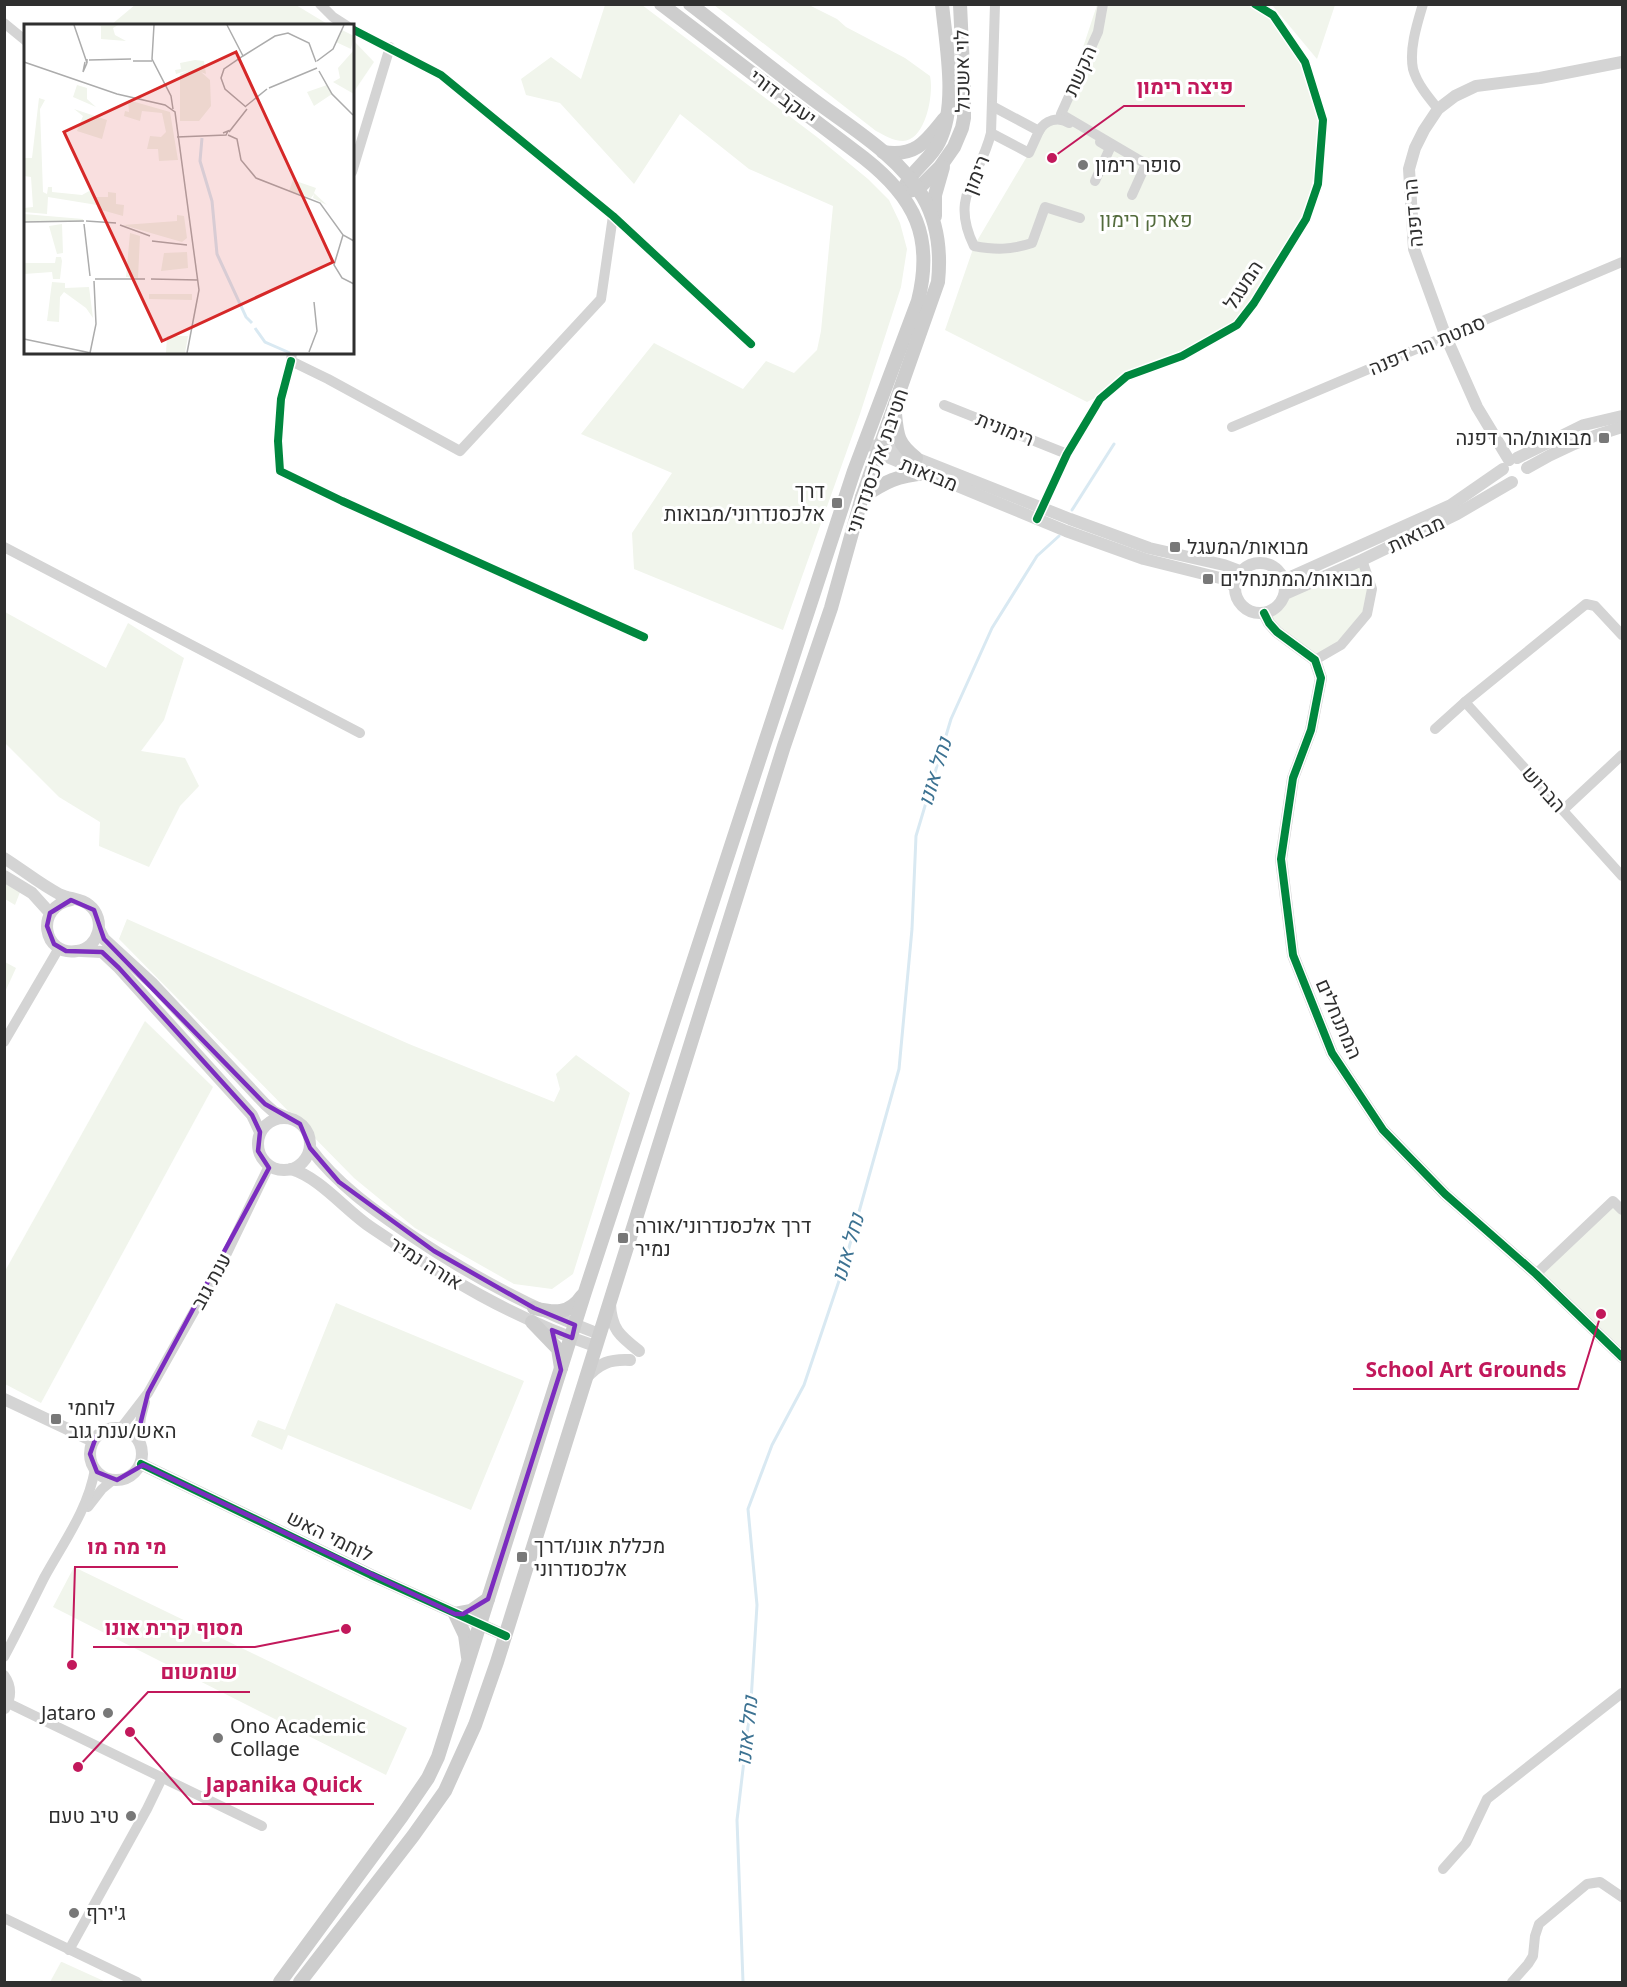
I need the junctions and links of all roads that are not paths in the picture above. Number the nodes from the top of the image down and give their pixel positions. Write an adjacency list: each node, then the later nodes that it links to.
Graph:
1 (320, 4): 11 (street)
2 (661, 4): 27 (main road, יעקב דורי)
3 (690, 4): 21 (main road, יעקב דורי)
4 (942, 4): 18 (main road, לוי אשכול)
5 (960, 4): 22 (main road, לוי אשכול)
6 (995, 4): 16 (street, רימון)
7 (1103, 4): 28 (street, הקשת)
8 (1255, 4): 43 (street, המעגל)
9 (1423, 4): 17 (street)
10 (4, 23): 13 (street)
11 (344, 24)
12 (354, 30): 14 (street)
13 (24, 39)
14 (390, 47): 23 (street); 29 (street)
15 (1623, 62): 17 (street, הר דפנה)
16 (992, 106): 19 (street); 20 (street, רימון)
17 (1438, 109): 33 (street, הר דפנה)
18 (948, 112): 21 (main road); 24 (main road, לוי אשכול)
19 (1039, 131): 20 (street); 25 (street)
20 (991, 133): 30 (street, רימון)
21 (882, 152): 24 (main road, יעקב דורי)
22 (946, 160): 26 (main road, לוי אשכול); 31 (main road)
23 (354, 165)
24 (909, 178): 26 (main road, חטיבת אלכסנדרוני); 27 (main road, לוי אשכול)
25 (1095, 181)
26 (918, 189): 27 (main road); 31 (main road, חטיבת אלכסנדרוני)
27 (901, 193): 41 (main road, חטיבת אלכסנדרוני)
28 (1132, 195)
29 (613, 216): 34 (street); 35 (street)
30 (1080, 218)
31 (936, 229): 37 (main road, חטיבת אלכסנדרוני)
32 (1623, 262): 33 (street, סמטת הר דפנה)
33 (1446, 337): 39 (street, סמטת הר דפנה); 45 (street, הר דפנה)
34 (752, 344)
35 (291, 357): 59 (street)
36 (944, 405): 43 (street, רימונית)
37 (894, 408): 42 (main road, חטיבת אלכסנדרוני); 44 (main road)
38 (1623, 416): 45 (street, מבואות)
39 (1232, 427)
40 (1623, 427): 46 (street)
41 (864, 445): 42 (street, מבואות); 82 (main road, חטיבת אלכסנדרוני)
42 (880, 450): 44 (street, מבואות); 47 (street, מבואות); 49 (main road, חטיבת אלכסנדרוני)
43 (1067, 454): 50 (street, המעגל)
44 (916, 458): 50 (street, מבואות)
45 (1510, 462): 46 (street); 48 (street); 54 (street, מבואות)
46 (1527, 468): 48 (street)
47 (926, 472): 49 (main road); 50 (street, מבואות)
48 (1512, 482): 52 (street, מבואות)
49 (862, 497): 83 (main road, חטיבת אלכסנדרוני)
50 (1039, 513): 53 (street, מבואות); 55 (street, מבואות)
51 (4, 547): 63 (street)
52 (1362, 560): 56 (street, מבואות); 60 (street)
53 (1240, 571): 54 (street); 55 (street)
54 (1284, 580): 56 (street)
55 (1234, 587): 57 (street)
56 (1284, 594): 57 (street)
57 (1264, 613): 60 (street)
58 (1623, 634): 61 (street)
59 (644, 638)
60 (1315, 660): 81 (street, המתנחלים)
61 (1465, 702): 62 (street); 65 (street, הברוש)
62 (1435, 729)
63 (360, 734)
64 (1623, 755): 65 (street)
65 (1563, 810): 68 (street, הברוש)
66 (4, 858): 69 (street)
67 (4, 876): 70 (street)
68 (1623, 876)
69 (71, 900): 70 (street); 71 (street)
70 (50, 913): 72 (street)
71 (99, 929): 73 (street); 75 (street)
72 (59, 948): 73 (street); 74 (street)
73 (81, 951): 76 (street)
74 (4, 1042)
75 (288, 1118): 76 (street); 77 (street)
76 (260, 1132): 78 (street)
77 (310, 1148): 79 (street); 84 (street, אורה נמיר)
78 (269, 1166): 79 (street); 90 (street, ענת גוב)
79 (291, 1169): 84 (street, אורה נמיר)
80 (1623, 1210): 81 (street)
81 (1536, 1274): 87 (street, המתנחלים)
82 (585, 1292): 84 (main road); 85 (main road, חטיבת אלכסנדרוני)
83 (610, 1299): 86 (main road, חטיבת אלכסנדרוני); 89 (street)
84 (533, 1315): 85 (street, אורה נמיר); 88 (main road)
85 (574, 1332): 86 (street, אורה נמיר); 88 (main road, חטיבת אלכסנדרוני)
86 (597, 1340): 89 (main road, חטיבת אלכסנדרוני)
87 (1623, 1357)
88 (561, 1370): 99 (main road, חטיבת אלכסנדרוני)
89 (585, 1380): 102 (main road, חטיבת אלכסנדרוני)
90 (148, 1393): 92 (street, ענת גוב); 93 (street, ענת גוב)
91 (4, 1399): 94 (street)
92 (121, 1428): 93 (street); 94 (street)
93 (138, 1438): 95 (street)
94 (93, 1441): 96 (street)
95 (141, 1464): 97 (street); 100 (street, לוחמי האש)
96 (95, 1469): 97 (street); 98 (street)
97 (113, 1480): 98 (street)
98 (77, 1521): 103 (street)
99 (488, 1599): 100 (main road); 101 (main road, חטיבת אלכסנדרוני)
100 (455, 1614): 101 (street, לוחמי האש); 104 (main road)
101 (480, 1625): 102 (street, לוחמי האש); 104 (main road, חטיבת אלכסנדרוני)
102 (506, 1636): 116 (main road, חטיבת אלכסנדרוני)
103 (4, 1657)
104 (469, 1658): 115 (main road, חטיבת אלכסנדרוני)
105 (4, 1675): 107 (street)
106 (1623, 1693): 110 (street)
107 (6, 1706): 108 (street)
108 (162, 1778): 109 (street); 113 (street)
109 (262, 1826)
110 (1443, 1869)
111 (1623, 1897): 117 (street)
112 (4, 1918): 113 (street)
113 (69, 1950): 114 (street)
114 (136, 1983)
115 (280, 1983)
116 (300, 1983)
117 (1512, 1983)

